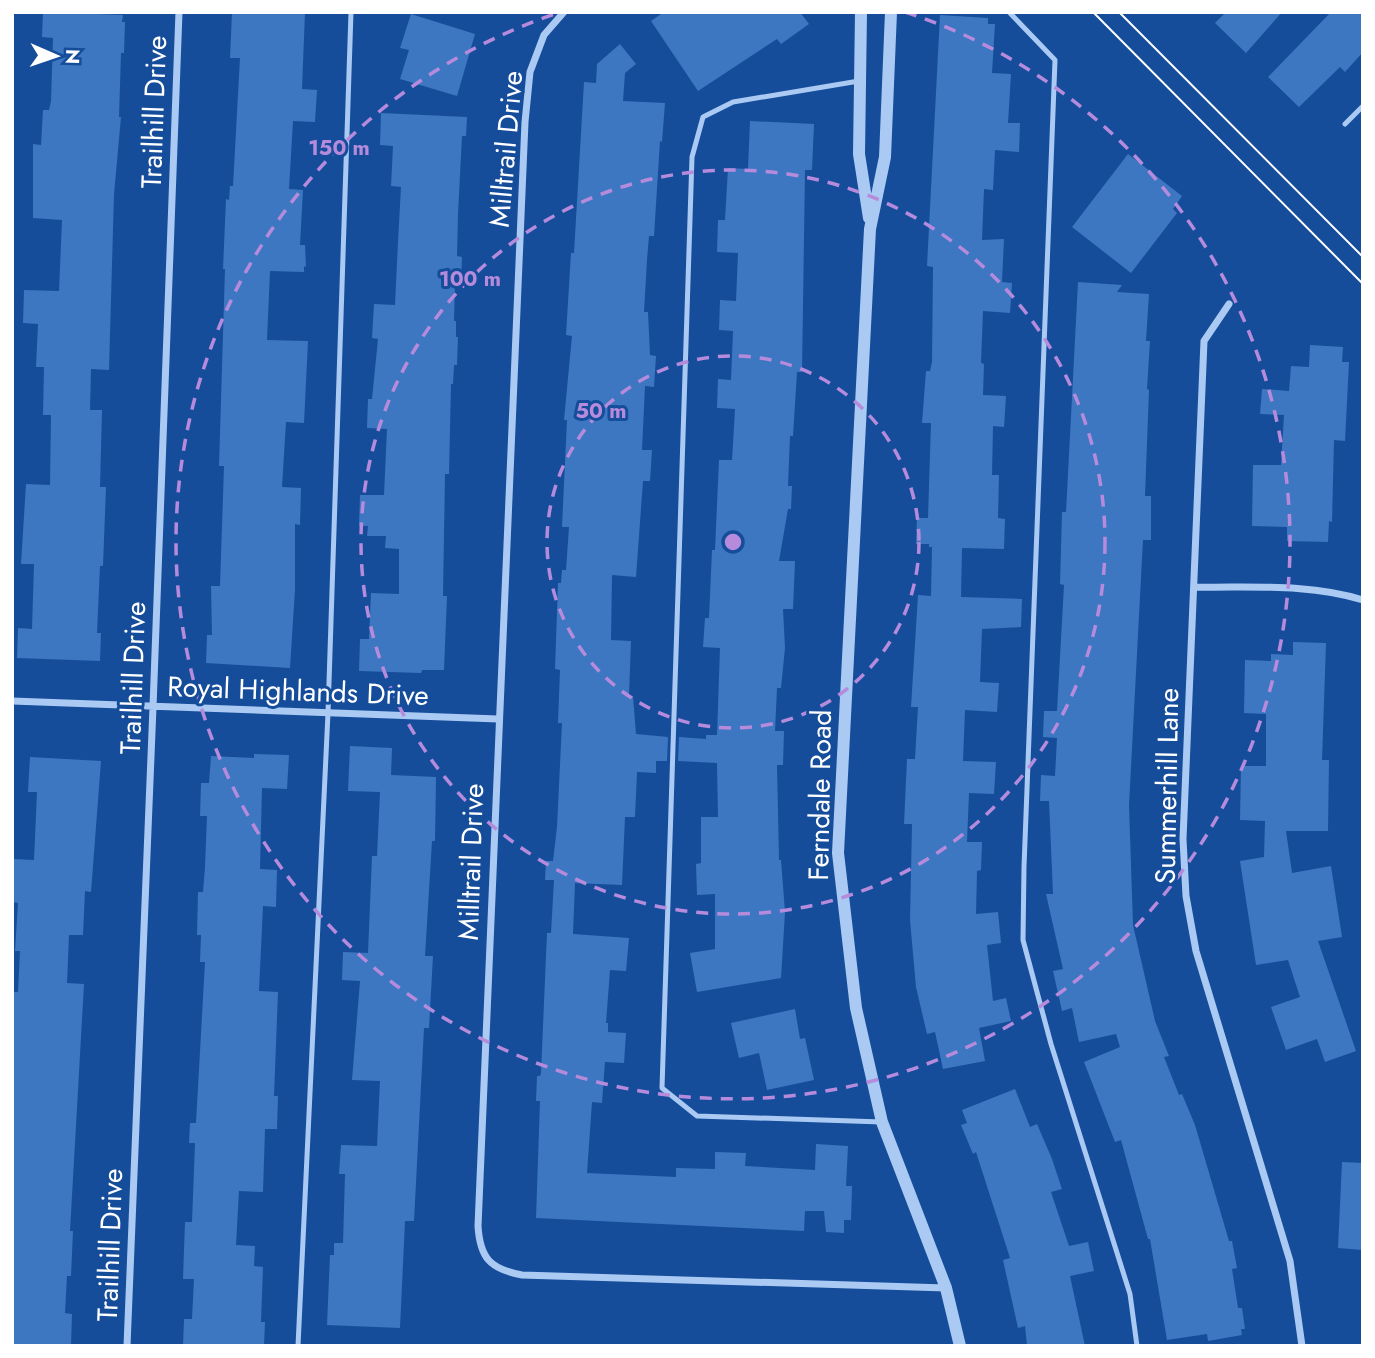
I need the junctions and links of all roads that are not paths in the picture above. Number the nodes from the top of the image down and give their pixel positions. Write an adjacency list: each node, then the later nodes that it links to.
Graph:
1 (179, 12): 15 (street, Trailhill Drive)
2 (351, 12): 16 (lane)
3 (564, 12): 17 (street, Milltrail Drive)
4 (861, 12): 7 (street, Ferndale Road)
5 (891, 12): 10 (street, Ferndale Road)
6 (1009, 12): 23 (lane)
7 (859, 81): 10 (street, Ferndale Road); 18 (lane)
8 (1363, 106): 9 (lane)
9 (1345, 124)
10 (870, 229): 18 (street, Ferndale Road)
11 (1229, 304): 12 (street, Summerhill Lane)
12 (1194, 587): 13 (street); 24 (street, Summerhill Lane)
13 (1363, 600)
14 (12, 701): 15 (street, Royal Highlands Drive)
15 (153, 707): 16 (street, Royal Highlands Drive); 20 (street, Trailhill Drive)
16 (328, 713): 17 (street, Royal Highlands Drive); 21 (lane)
17 (498, 719): 19 (street, Milltrail Drive)
18 (882, 1122): 19 (street, Ferndale Road)
19 (946, 1288): 22 (street, Ferndale Road)
20 (127, 1346)
21 (298, 1346)
22 (960, 1346)
23 (1137, 1346)
24 (1302, 1346)

